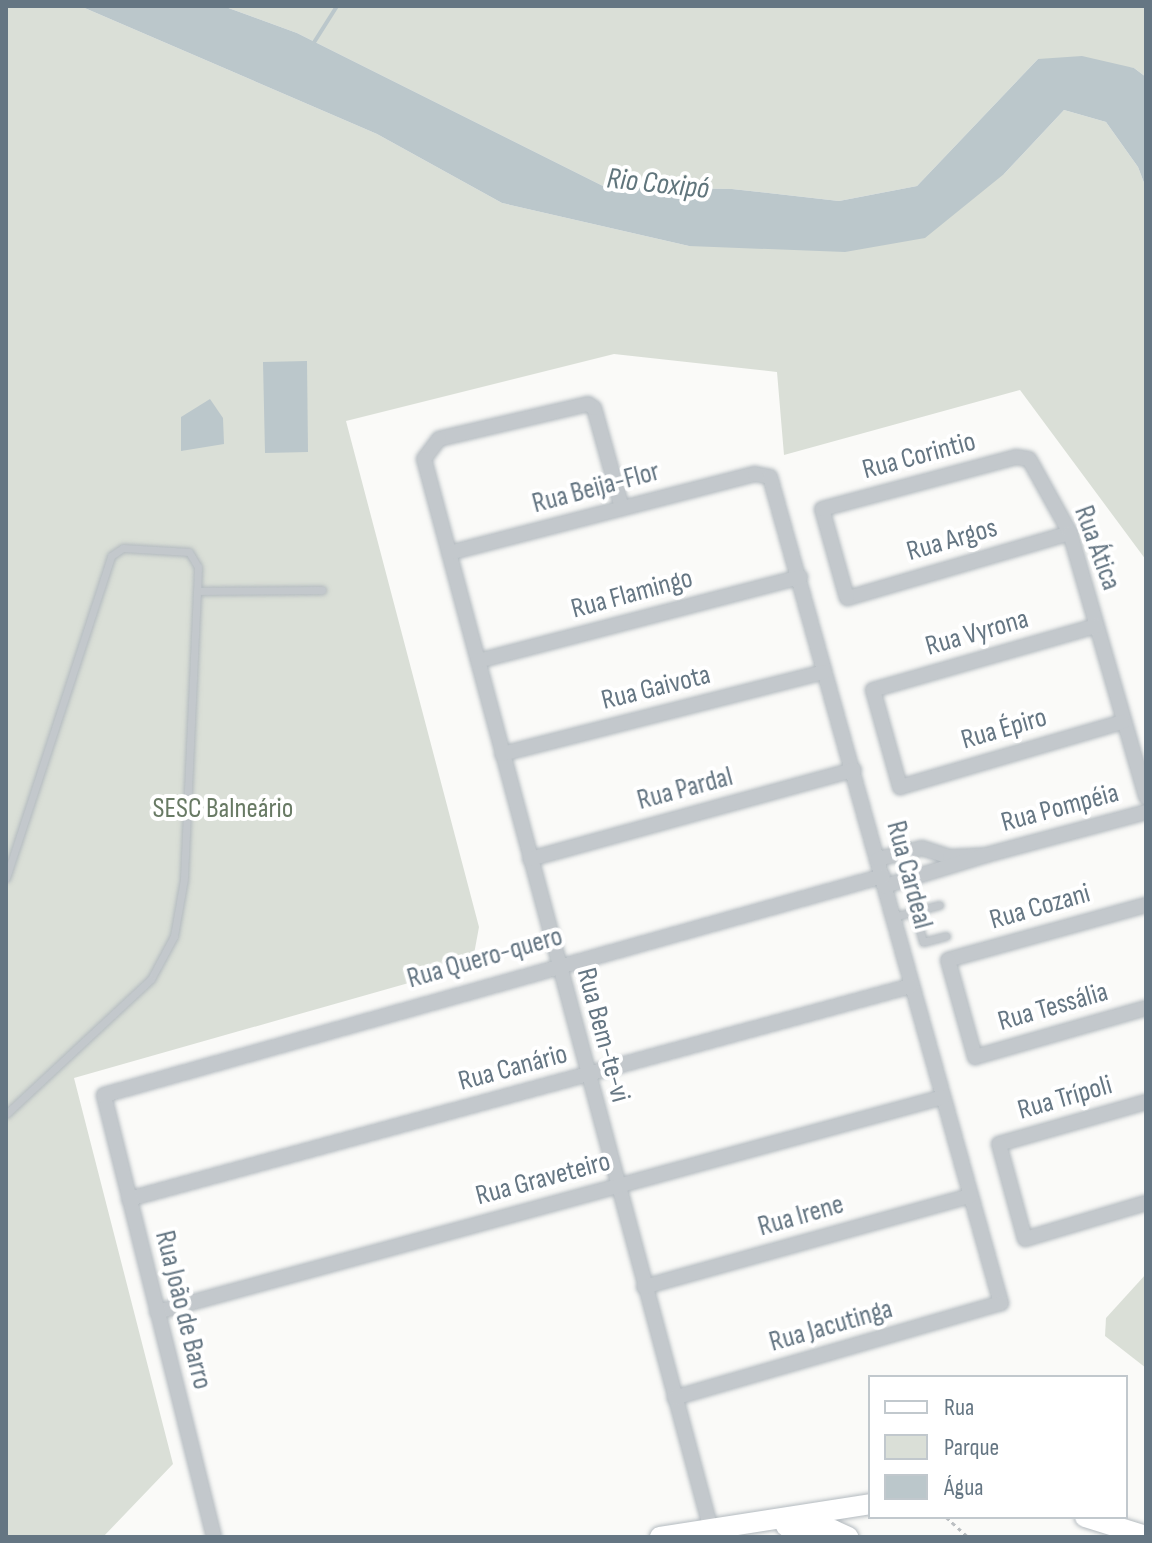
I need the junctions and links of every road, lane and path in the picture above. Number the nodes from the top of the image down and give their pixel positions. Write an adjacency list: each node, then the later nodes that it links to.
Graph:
1 (1029, 459): 4 (street, Rua Ática); 9 (street, Rua Corintio)
2 (755, 474): 3 (street, Rua Beija-Flor); 6 (street, Rua Cardeal)
3 (622, 508): 5 (street, Rua Beija-Flor); 5 (street)
4 (1070, 533): 9 (street, Rua Argos); 10 (street, Rua Ática)
5 (449, 553): 11 (street, Rua Bem-te-vi)
6 (800, 577): 11 (street, Rua Flamingo); 12 (street, Rua Cardeal)
7 (322, 590): 8 (lane)
8 (197, 591): 22 (lane); 36 (lane)
9 (847, 598)
10 (1096, 626): 13 (street, Rua Ática); 16 (street, Rua Vyrona)
11 (478, 661): 14 (street, Rua Bem-te-vi)
12 (824, 672): 14 (street, Rua Gaivota); 15 (street, Rua Cardeal)
13 (1123, 722): 16 (street, Rua Épiro); 17 (street, Rua Ática)
14 (502, 754): 20 (street, Rua Bem-te-vi)
15 (854, 770): 20 (street, Rua Pardal); 21 (street, Rua Cardeal)
16 (900, 787)
17 (1146, 797)
18 (1146, 812): 19 (street, Rua Pompéia)
19 (986, 855): 21 (street, Rua Pompéia); 21 (street, Rua Pompéia)
20 (530, 859): 28 (street, Rua Bem-te-vi)
21 (883, 877): 26 (street, Rua Cardeal); 28 (street, Rua Quero-quero)
22 (6, 878)
23 (939, 905): 25 (lane)
24 (1146, 905): 31 (street, Rua Cozani)
25 (915, 912): 26 (lane); 27 (lane)
26 (893, 917): 29 (street, Rua Cardeal)
27 (946, 936)
28 (557, 965): 32 (street, Rua Bem-te-vi); 33 (street, Rua Quero-quero)
29 (911, 986): 32 (street, Rua Canário); 34 (street, Rua Cardeal)
30 (1146, 1008): 31 (street, Rua Tessália)
31 (975, 1057)
32 (587, 1075): 37 (street, Rua Bem-te-vi); 39 (street, Rua Canário)
33 (104, 1095): 39 (street, Rua João de Barro)
34 (943, 1097): 37 (street, Rua Graveteiro); 38 (street, Rua Cardeal)
35 (1146, 1102): 40 (street, Rua Trípoli)
36 (6, 1114)
37 (617, 1185): 41 (street, Rua Bem-te-vi); 43 (street, Rua Graveteiro)
38 (971, 1196): 41 (street, Rua Irene); 42 (street, Rua Cardeal)
39 (129, 1199): 43 (street, Rua João de Barro)
40 (1146, 1203)
41 (644, 1287): 44 (street, Rua Bem-te-vi)
42 (1001, 1303): 44 (street, Rua Jacutinga)
43 (157, 1312): 51 (street, Rua João de Barro)
44 (675, 1398): 49 (street, Rua Bem-te-vi)
45 (868, 1504): 48 (street)
46 (948, 1519): 54 (path)
47 (1091, 1519): 50 (street)
48 (764, 1521): 49 (street); 53 (street)
49 (711, 1529): 52 (street)
50 (1146, 1536)
51 (214, 1537)
52 (660, 1537)
53 (848, 1537)
54 (968, 1537)

